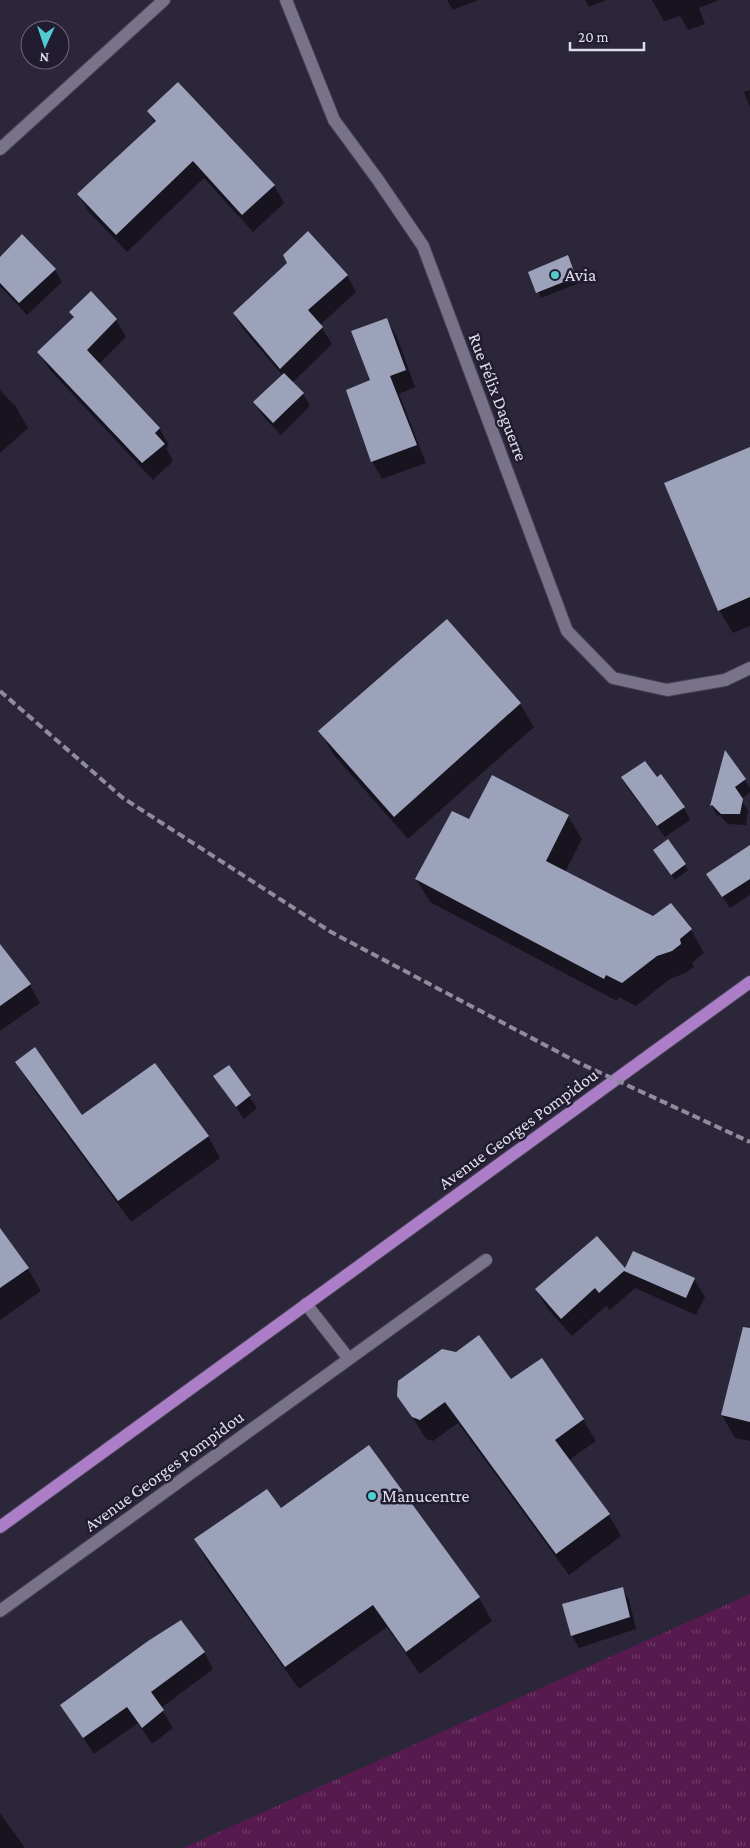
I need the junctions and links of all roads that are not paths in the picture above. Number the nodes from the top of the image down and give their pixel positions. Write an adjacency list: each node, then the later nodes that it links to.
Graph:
1 (164, 0): 3 (street)
2 (286, 0): 4 (street, Rue Félix Daguerre)
3 (0, 149)
4 (750, 668)
5 (750, 982): 7 (main road, Avenue Georges Pompidou)
6 (486, 1260): 8 (street, Avenue Georges Pompidou)
7 (306, 1304): 8 (street); 9 (main road, Avenue Georges Pompidou)
8 (349, 1359): 10 (street, Avenue Georges Pompidou)
9 (0, 1526)
10 (0, 1611)

